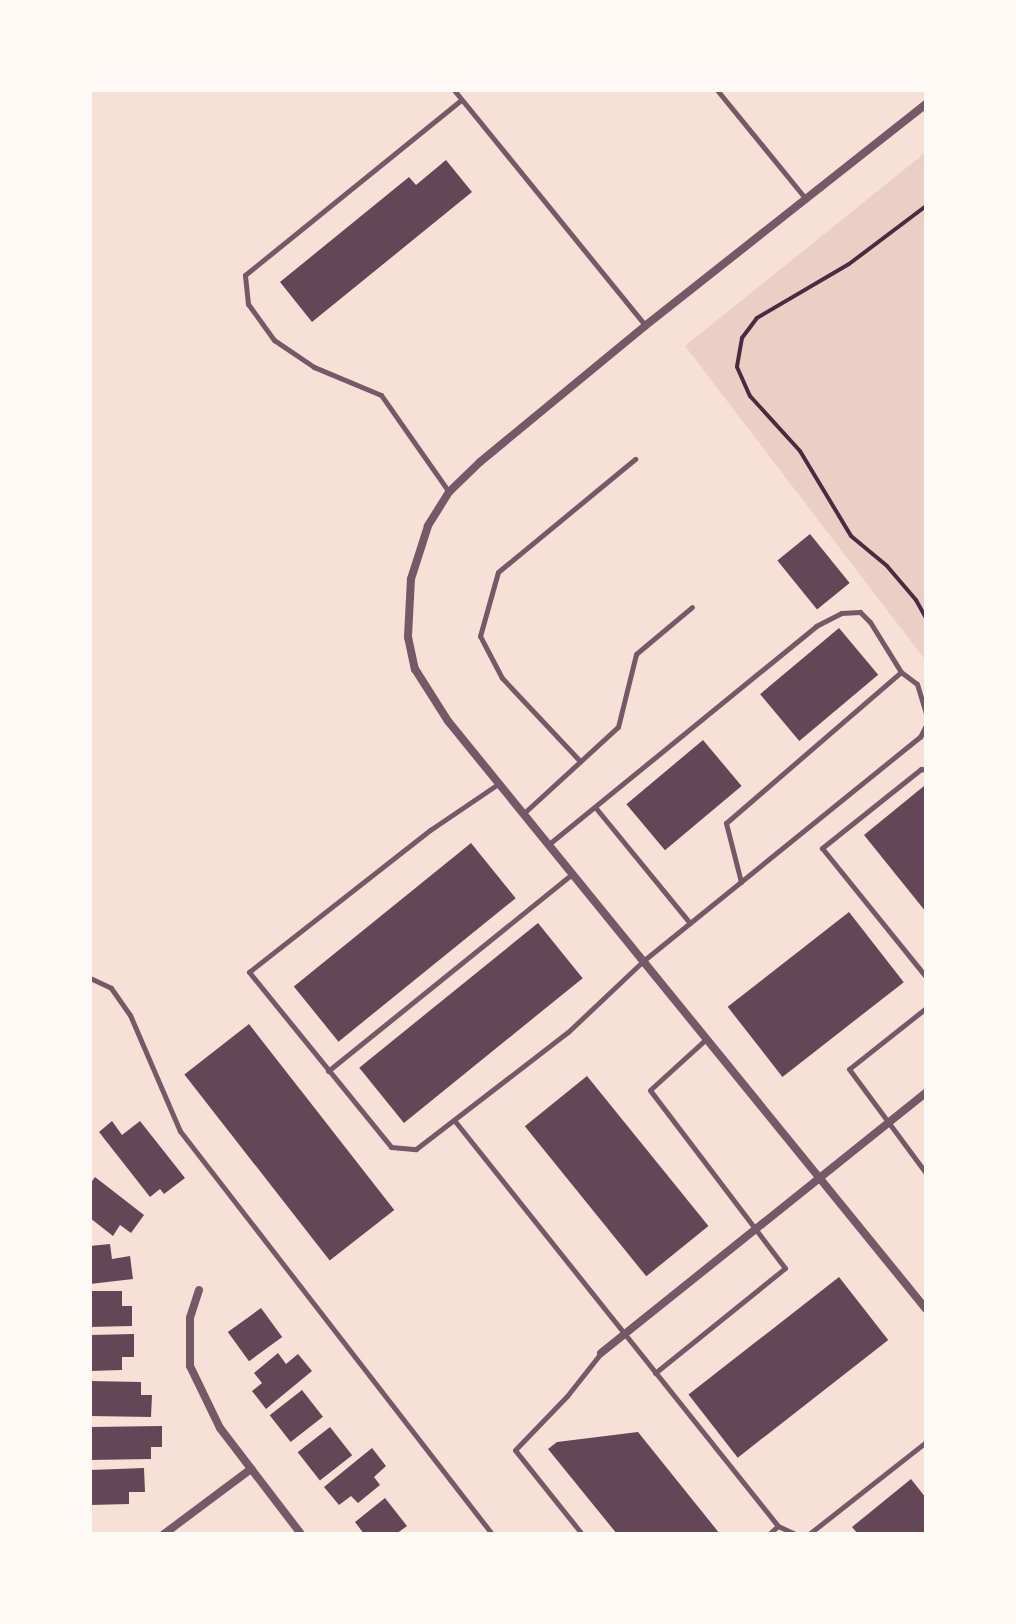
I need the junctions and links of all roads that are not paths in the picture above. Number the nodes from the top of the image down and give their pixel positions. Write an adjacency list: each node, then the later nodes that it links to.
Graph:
1 (454, 90): 3 (lane)
2 (717, 90): 5 (lane)
3 (461, 100): 6 (lane); 8 (lane)
4 (926, 104): 5 (street)
5 (806, 199): 6 (street)
6 (645, 326): 8 (street)
7 (635, 459): 13 (lane)
8 (449, 492): 15 (street)
9 (692, 607): 13 (lane)
10 (901, 672): 11 (lane); 16 (lane); 20 (lane)
11 (926, 713)
12 (926, 725): 20 (lane)
13 (580, 761): 17 (lane)
14 (926, 770): 23 (lane)
15 (498, 784): 17 (street); 27 (lane)
16 (595, 807): 18 (lane); 21 (lane)
17 (523, 814): 18 (street)
18 (548, 844): 19 (street)
19 (572, 874): 22 (street); 27 (lane)
20 (741, 882): 21 (lane)
21 (690, 923): 22 (lane)
22 (643, 961): 26 (street); 29 (lane)
23 (926, 977)
24 (90, 978): 44 (lane)
25 (926, 1008): 30 (lane)
26 (706, 1039): 32 (street); 33 (lane)
27 (328, 1071): 29 (lane)
28 (926, 1093): 30 (street)
29 (454, 1120): 36 (lane)
30 (887, 1123): 31 (lane); 32 (street)
31 (926, 1173)
32 (818, 1177): 33 (street); 35 (street)
33 (755, 1228): 36 (street); 38 (lane)
34 (199, 1290): 40 (street)
35 (926, 1309)
36 (624, 1334): 37 (street); 38 (lane)
37 (601, 1353): 45 (lane)
38 (655, 1373): 41 (lane)
39 (926, 1442): 48 (lane)
40 (251, 1469): 42 (street); 43 (street)
41 (778, 1526): 46 (lane); 47 (lane)
42 (164, 1534)
43 (301, 1534)
44 (492, 1534)
45 (582, 1534)
46 (769, 1534)
47 (795, 1534)
48 (809, 1534)

